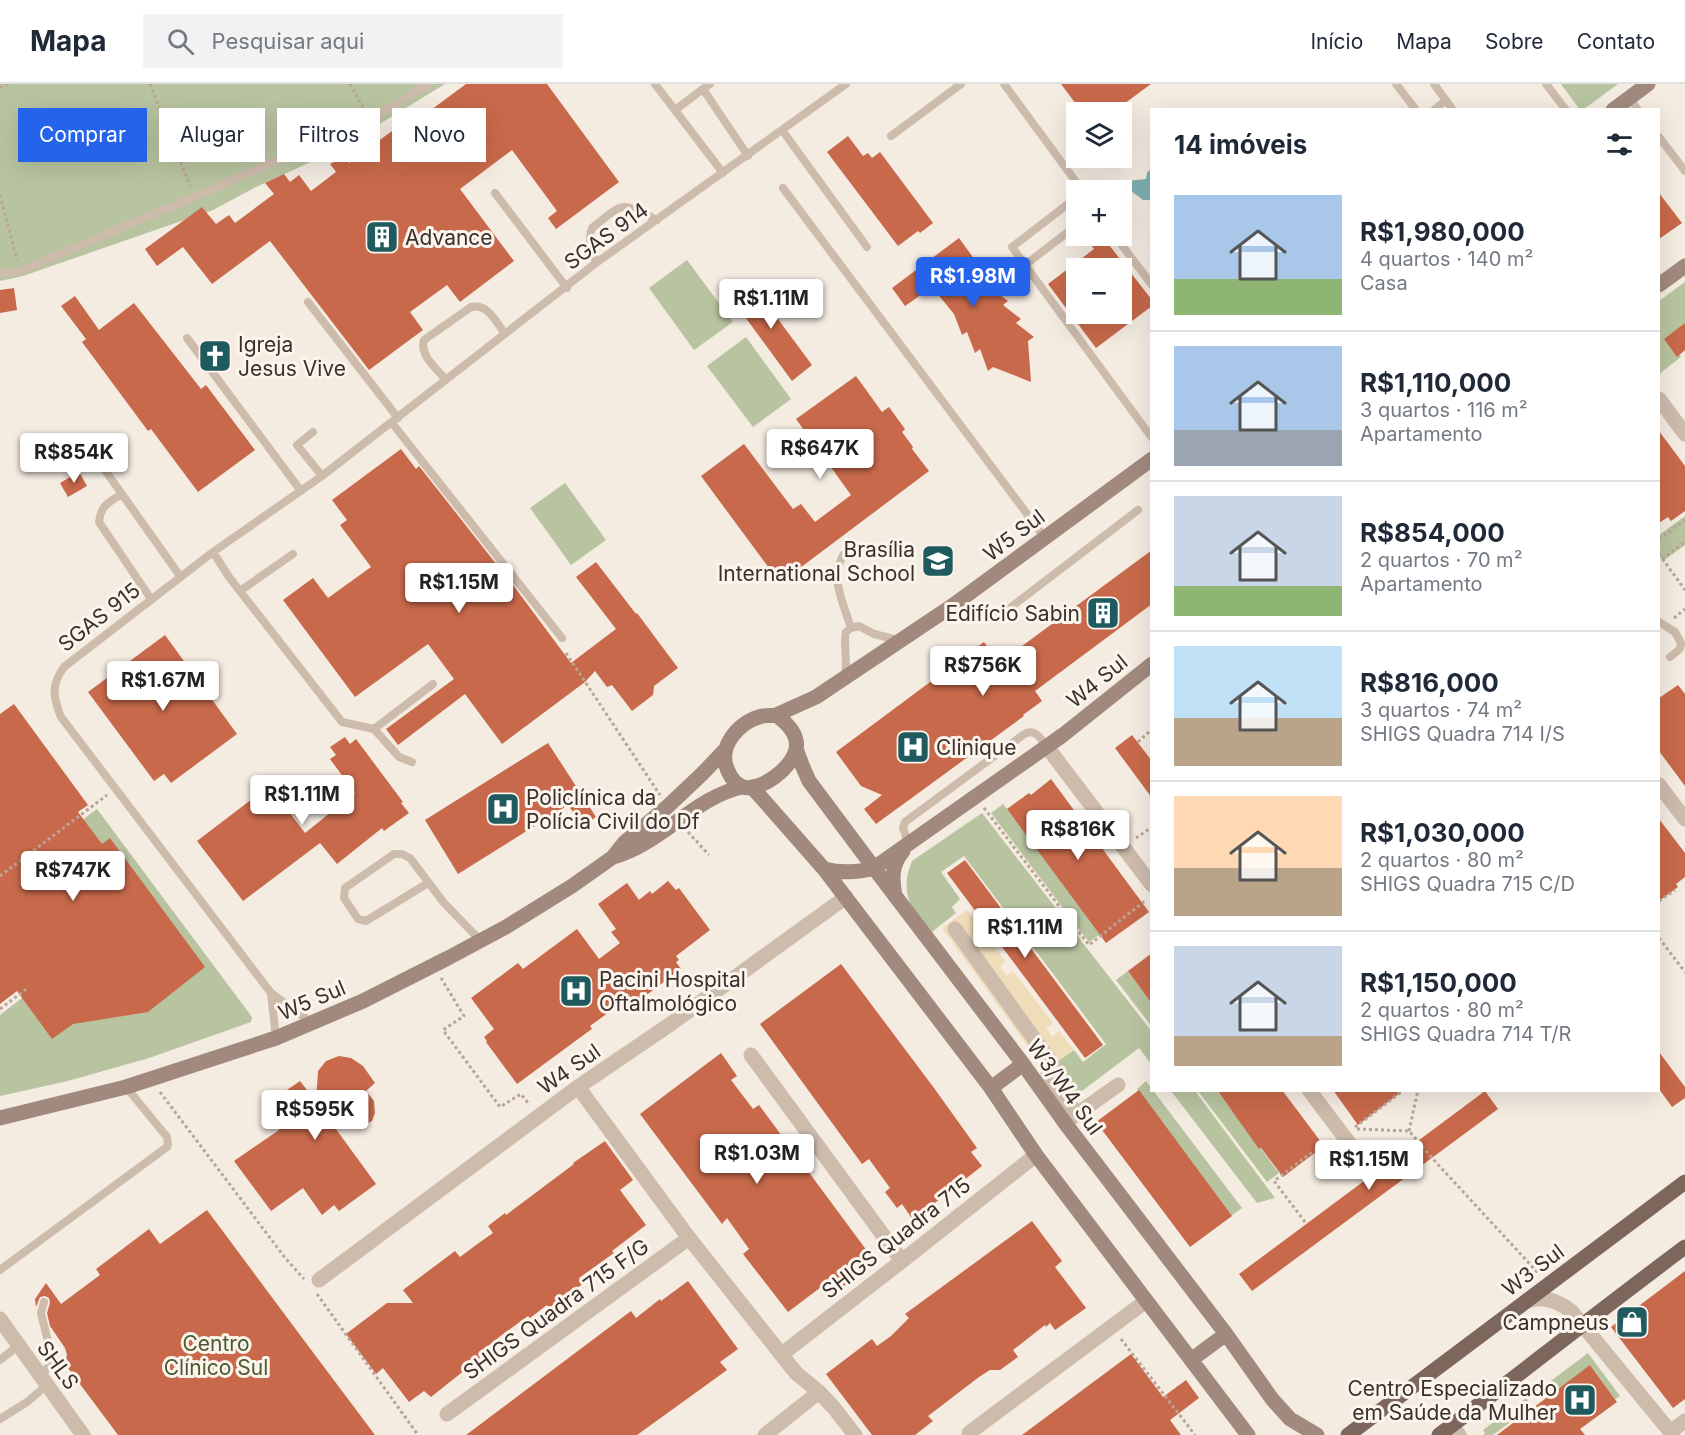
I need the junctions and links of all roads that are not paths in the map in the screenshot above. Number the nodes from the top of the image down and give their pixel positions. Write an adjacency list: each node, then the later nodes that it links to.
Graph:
1 (428, 84): 36 (lane)
2 (655, 84): 18 (lane)
3 (846, 84): 19 (lane, SGAS 914)
4 (961, 84): 20 (lane)
5 (1004, 84): 25 (lane)
6 (1396, 84): 13 (lane)
7 (1434, 84): 11 (lane)
8 (1546, 84): 16 (lane)
9 (1648, 84): 12 (main road)
10 (707, 87): 18 (lane); 22 (lane)
11 (1446, 100): 14 (lane); 15 (lane)
12 (1634, 103): 17 (main road)
13 (1414, 108)
14 (1436, 108)
15 (1452, 108)
16 (1564, 108)
17 (1618, 108)
18 (675, 110): 24 (lane)
19 (782, 130): 22 (lane, SGAS 914); 32 (lane)
20 (891, 136)
21 (1660, 138): 23 (lane)
22 (748, 156): 24 (lane, SGAS 914)
23 (1685, 171)
24 (723, 173): 29 (lane, SGAS 914)
25 (1075, 180)
26 (783, 188): 55 (lane)
27 (495, 193): 39 (lane)
28 (1066, 205): 34 (lane)
29 (657, 220): 33 (lane, SGAS 914); 33 (lane)
30 (1066, 233): 34 (lane)
31 (1123, 246): 37 (lane)
32 (867, 247)
33 (596, 263): 39 (lane, SGAS 914)
34 (1024, 265): 48 (lane)
35 (1685, 266): 38 (main road)
36 (0, 274)
37 (1150, 282)
38 (1660, 284)
39 (567, 288): 41 (lane, SGAS 914)
40 (308, 303): 45 (lane)
41 (505, 334): 43 (lane, SGAS 914); 43 (lane)
42 (187, 338): 52 (lane)
43 (446, 380): 45 (lane, SGAS 914)
44 (1660, 400): 47 (street)
45 (395, 420): 51 (lane, SGAS 915); 65 (lane)
46 (313, 432): 51 (lane)
47 (1685, 434)
48 (1150, 435)
49 (90, 448): 53 (lane)
50 (1150, 460): 55 (main road, W5 Sul)
51 (322, 476): 52 (lane, SGAS 915)
52 (301, 491): 56 (lane, SGAS 915)
53 (122, 494): 59 (lane); 61 (lane)
54 (1138, 510): 62 (lane)
55 (1045, 538): 66 (main road, W5 Sul)
56 (213, 552): 59 (lane, SGAS 915); 60 (lane)
57 (293, 554): 60 (lane)
58 (843, 555): 64 (lane)
59 (180, 576): 61 (lane, SGAS 915)
60 (240, 591): 72 (lane)
61 (151, 599): 90 (lane, SGAS 915)
62 (998, 617)
63 (1660, 623): 67 (lane)
64 (851, 628): 66 (lane); 69 (lane)
65 (562, 638)
66 (900, 641): 69 (main road, W5 Sul)
67 (1670, 657)
68 (1150, 666): 73 (main road, W4 Sul)
69 (844, 678): 71 (main road, W5 Sul)
70 (433, 684): 72 (lane)
71 (776, 715): 74 (main road); 75 (main road)
72 (375, 729): 76 (lane)
73 (1047, 747): 80 (main road, W4 Sul); 80 (lane); 84 (street)
74 (796, 749): 78 (main road); 82 (main road, W3/W4 Sul)
75 (724, 751): 78 (main road); 81 (main road, W5 Sul)
76 (412, 762)
77 (1660, 786): 79 (street)
78 (748, 787): 81 (main road, W5 Sul); 83 (main road)
79 (1685, 819)
80 (909, 845): 82 (main road, W4 Sul); 86 (main road)
81 (613, 857): 89 (main road, W5 Sul)
82 (874, 868): 83 (main road, W4 Sul); 86 (main road, W3/W4 Sul)
83 (824, 869): 87 (main road)
84 (1150, 882)
85 (428, 883): 85 (lane); 89 (lane)
86 (895, 896): 94 (main road, W3/W4 Sul)
87 (846, 897): 96 (street, W4 Sul); 98 (main road)
88 (955, 929): 101 (street)
89 (481, 941): 91 (main road, W5 Sul)
90 (271, 993): 91 (lane, SGAS 915); 92 (lane)
91 (312, 1023): 92 (main road, W5 Sul)
92 (276, 1038): 97 (main road, W5 Sul)
93 (751, 1055): 107 (street)
94 (1023, 1064): 98 (main road); 101 (main road, W3/W4 Sul)
95 (1118, 1085): 101 (street)
96 (578, 1087): 105 (street); 109 (street, W4 Sul)
97 (126, 1088): 100 (main road, W5 Sul); 108 (lane)
98 (991, 1088): 102 (main road)
99 (1311, 1092): 103 (street)
100 (0, 1119)
101 (1071, 1119): 115 (main road, W3/W4 Sul)
102 (1036, 1155): 107 (street, SHIGS Quadra 715); 110 (main road)
103 (1358, 1155)
104 (1685, 1182): 111 (main road, W3 Sul)
105 (689, 1238): 117 (street); 122 (street, SHIGS Quadra 715 F/G)
106 (1685, 1247): 114 (main road)
107 (903, 1262): 117 (street, SHIGS Quadra 715)
108 (0, 1270)
109 (314, 1281)
110 (1146, 1300): 119 (main road); 126 (street)
111 (1527, 1300): 114 (street); 133 (main road, W3 Sul)
112 (45, 1302): 120 (lane)
113 (0, 1319): 116 (street, SHLS)
114 (1582, 1324): 125 (main road); 127 (street)
115 (1226, 1335): 119 (main road); 132 (main road, W3/W4 Sul)
116 (19, 1345): 118 (lane); 120 (street, SHLS)
117 (782, 1354): 121 (street)
118 (0, 1360)
119 (1191, 1360): 131 (main road)
120 (44, 1381): 123 (lane); 128 (street, SHLS)
121 (819, 1392): 129 (street); 130 (street)
122 (447, 1414)
123 (0, 1419)
124 (1685, 1421): 127 (street)
125 (1456, 1430): 134 (main road)
126 (969, 1433)
127 (1670, 1434)
128 (83, 1435)
129 (765, 1435)
130 (855, 1435)
131 (1248, 1435)
132 (1317, 1435)
133 (1347, 1435)
134 (1439, 1435)

